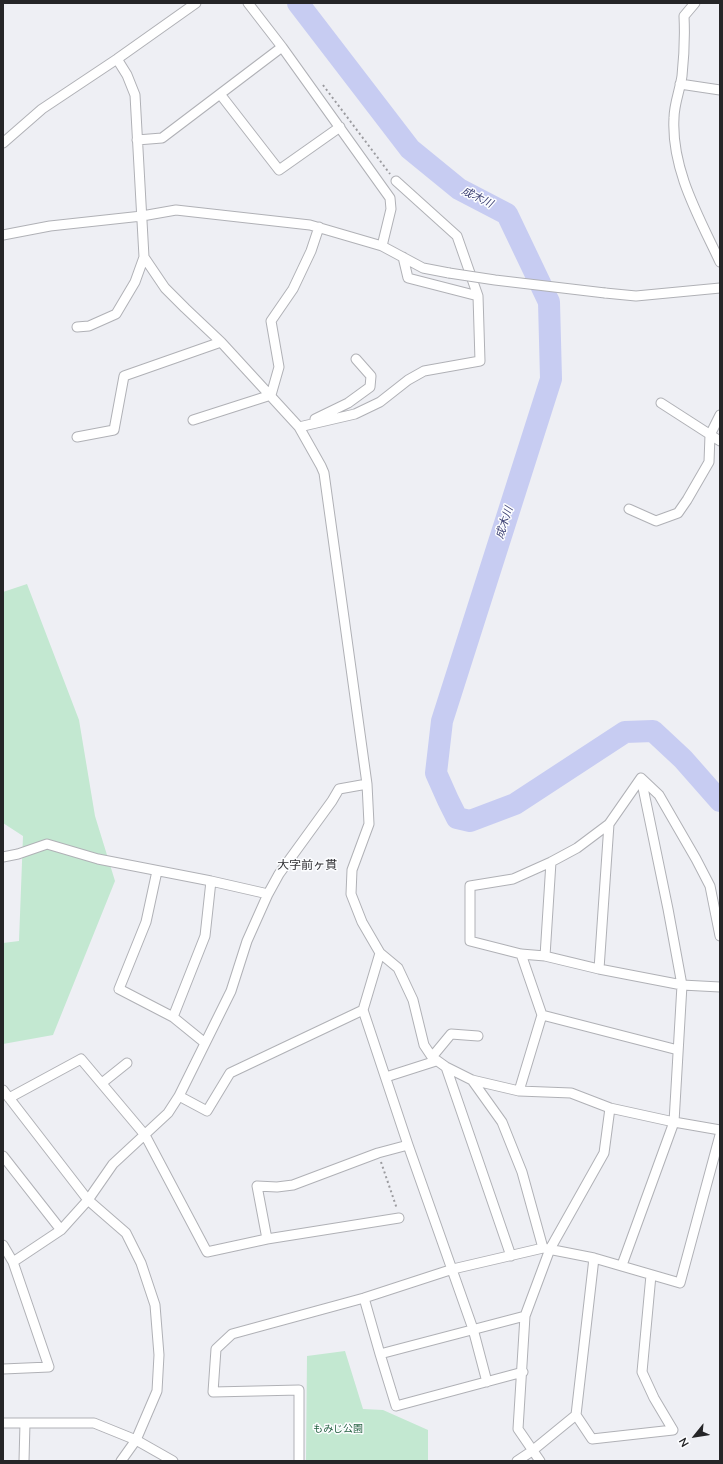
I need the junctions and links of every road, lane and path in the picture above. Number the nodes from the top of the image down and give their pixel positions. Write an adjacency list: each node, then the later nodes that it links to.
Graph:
1 (196, 3): 5 (street)
2 (248, 3): 4 (street)
3 (696, 3): 6 (street)
4 (282, 47): 8 (street); 9 (street)
5 (117, 59): 10 (street); 11 (street)
6 (680, 84): 7 (street); 19 (street)
7 (720, 90)
8 (220, 94): 9 (street); 10 (street)
9 (340, 127): 16 (street)
10 (137, 140): 13 (street)
11 (3, 143)
12 (396, 181): 21 (street)
13 (142, 216): 14 (street); 15 (street); 17 (street)
14 (319, 227): 16 (street); 25 (street)
15 (3, 235)
16 (382, 246): 18 (street)
17 (144, 257): 22 (street); 23 (street)
18 (403, 257): 20 (street, bridge); 21 (street)
19 (720, 262)
20 (720, 288)
21 (478, 296): 29 (street)
22 (77, 327)
23 (221, 342): 25 (street); 31 (street)
24 (356, 359): 29 (street)
25 (271, 395): 28 (street); 29 (street)
26 (660, 403): 30 (street)
27 (720, 415): 30 (street)
28 (193, 420)
29 (299, 427): 35 (street)
30 (710, 435): 32 (street); 33 (street)
31 (77, 437)
32 (720, 441)
33 (629, 509)
34 (641, 778): 36 (street); 42 (street); 47 (street)
35 (367, 784): 41 (street); 43 (street)
36 (609, 824): 38 (street); 46 (street)
37 (3, 857): 39 (street)
38 (551, 862): 44 (street); 45 (street)
39 (157, 871): 40 (street); 51 (street)
40 (211, 881): 41 (street); 51 (street)
41 (268, 894): 53 (street)
42 (720, 936)
43 (380, 952): 49 (street); 55 (street)
44 (521, 954): 45 (street); 50 (street)
45 (545, 956): 46 (street)
46 (599, 969): 47 (street)
47 (682, 985): 48 (street); 54 (street)
48 (720, 987)
49 (363, 1010): 58 (street); 63 (street)
50 (542, 1015): 54 (street); 62 (street)
51 (173, 1017): 53 (street)
52 (478, 1036): 55 (street)
53 (205, 1043): 63 (street)
54 (678, 1050): 66 (street)
55 (434, 1059): 57 (street); 58 (street)
56 (127, 1063): 60 (street)
57 (446, 1067): 59 (street); 79 (street)
58 (386, 1077): 70 (street)
59 (472, 1080): 62 (street); 78 (street)
60 (102, 1083): 64 (street); 68 (street)
61 (3, 1090): 64 (street)
62 (519, 1091): 65 (street)
63 (179, 1096): 68 (street)
64 (9, 1098): 73 (street)
65 (610, 1108): 66 (street); 78 (street)
66 (674, 1122): 67 (street); 82 (street)
67 (720, 1130)
68 (145, 1135): 73 (street); 76 (street)
69 (720, 1135): 84 (street)
70 (408, 1145): 71 (street); 83 (street)
71 (378, 1153): 74 (path); 76 (street)
72 (3, 1156): 75 (street)
73 (88, 1200): 75 (street); 95 (street)
74 (400, 1218): 76 (street)
75 (60, 1230): 81 (street)
76 (267, 1239)
77 (3, 1244): 81 (street)
78 (547, 1248): 79 (street); 80 (street); 86 (street)
79 (511, 1256): 83 (street)
80 (594, 1258): 82 (street); 92 (street)
81 (13, 1262): 89 (street)
82 (622, 1265): 84 (street)
83 (453, 1269): 85 (street); 87 (street)
84 (651, 1275): 92 (street)
85 (364, 1298): 88 (street); 100 (street)
86 (525, 1316): 87 (street); 90 (street)
87 (473, 1329): 88 (street); 91 (street)
88 (380, 1354): 91 (street)
89 (3, 1369)
90 (522, 1372): 91 (street); 96 (street)
91 (487, 1382)
92 (576, 1415): 96 (street)
93 (3, 1423): 94 (street)
94 (25, 1423): 95 (street); 97 (street)
95 (136, 1440): 98 (street); 99 (street)
96 (532, 1451): 101 (street); 102 (street)
97 (24, 1461)
98 (121, 1461)
99 (173, 1461)
100 (298, 1461)
101 (517, 1461)
102 (540, 1461)

